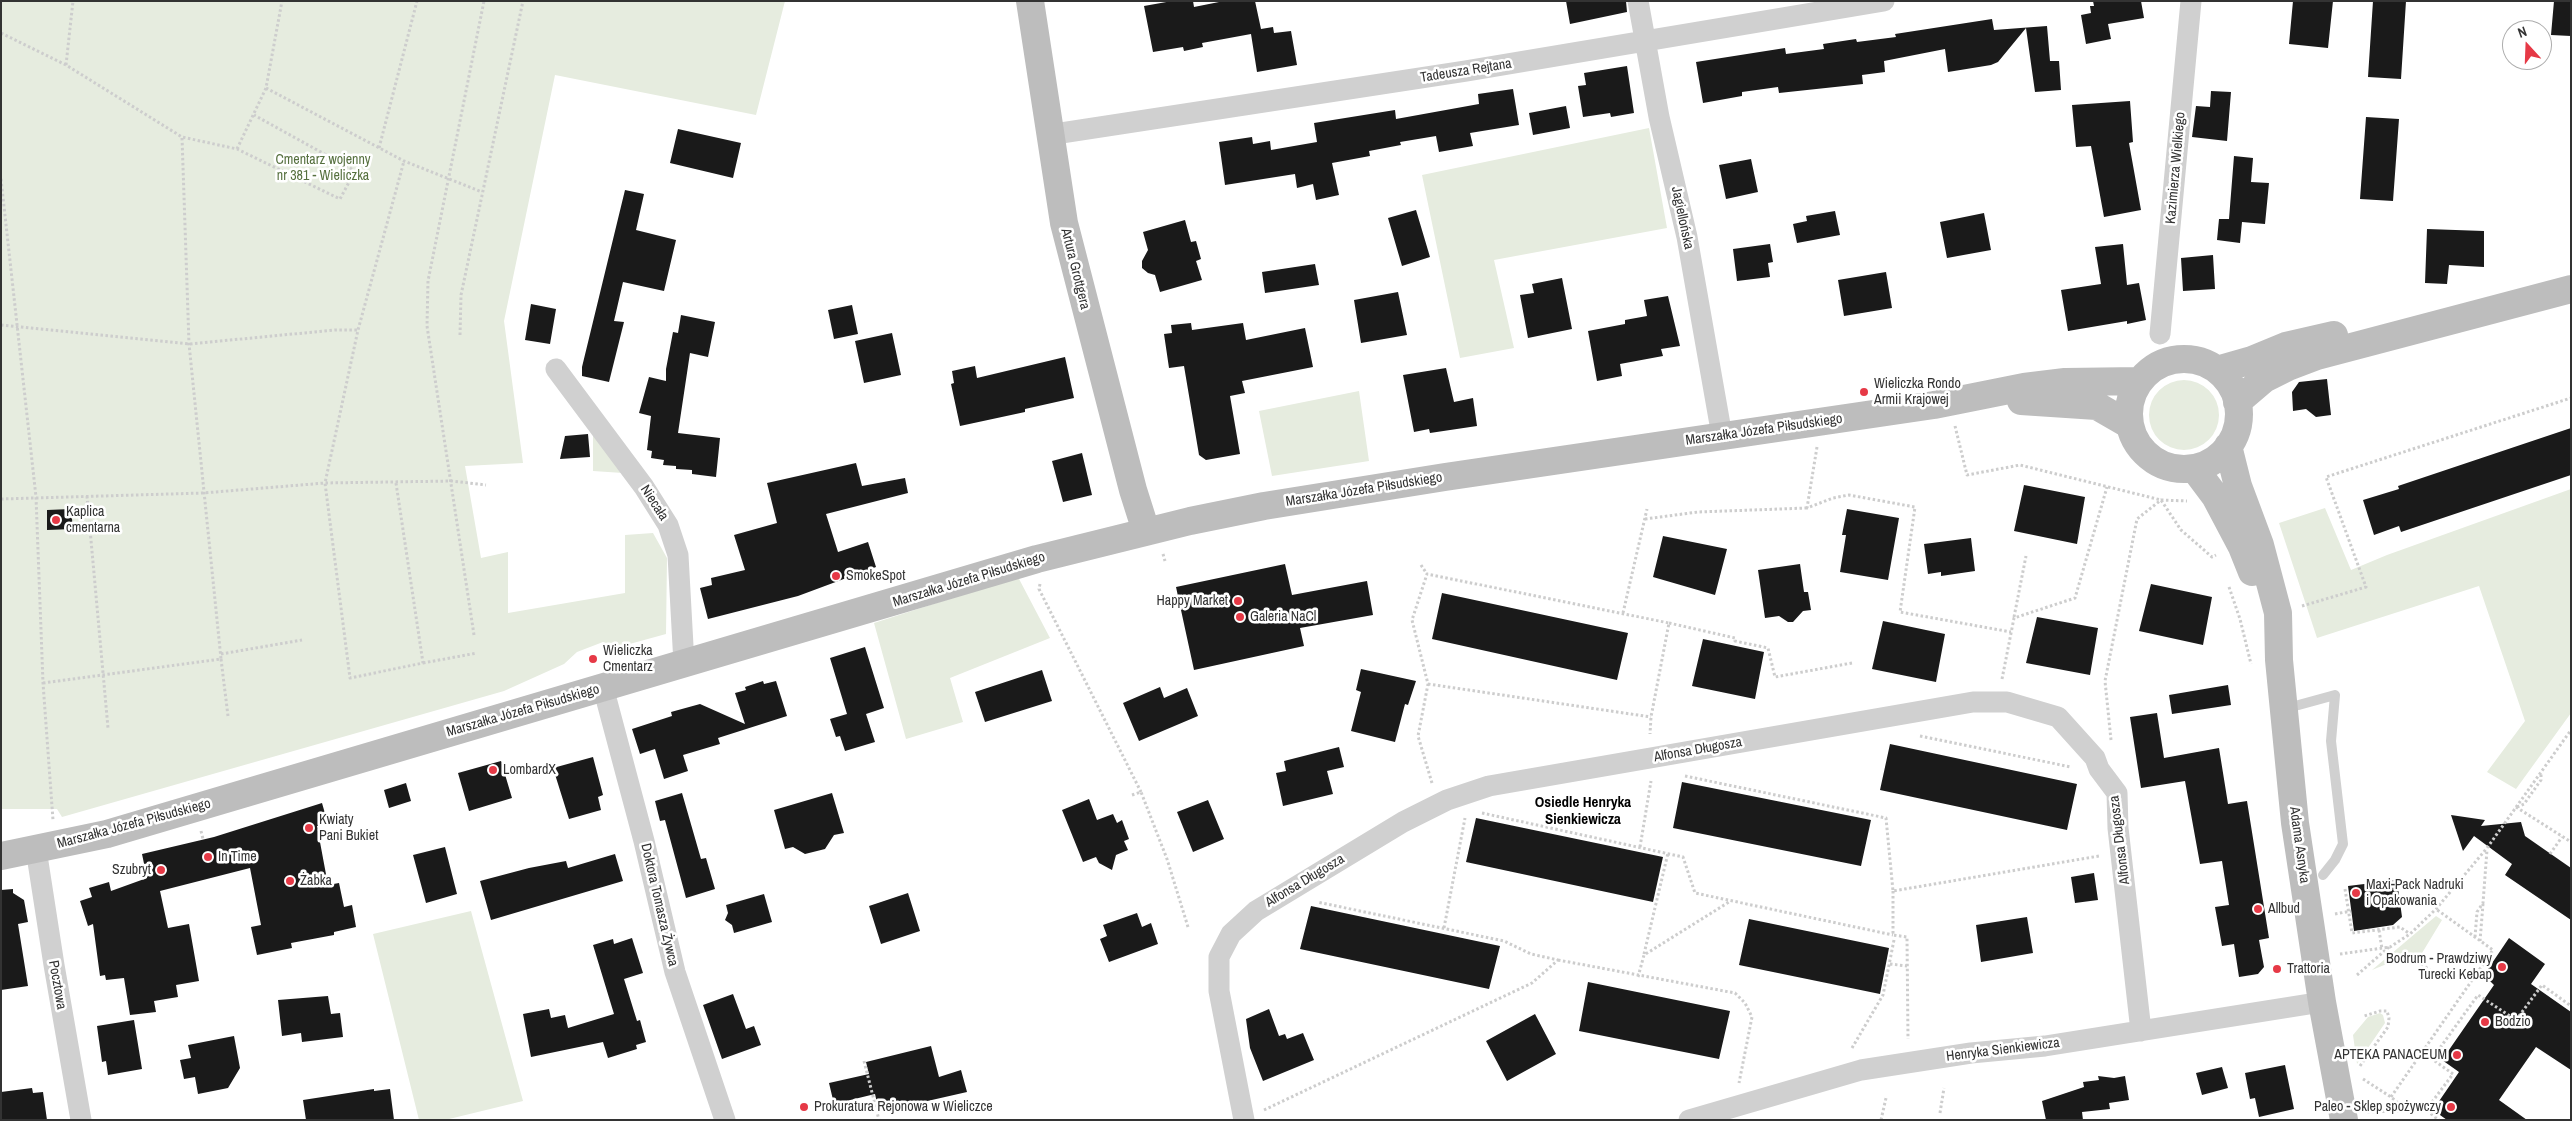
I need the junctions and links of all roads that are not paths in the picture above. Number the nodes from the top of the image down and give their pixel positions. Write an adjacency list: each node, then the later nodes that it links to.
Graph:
1 (1030, 1): 6 (main road, Artura Grottgera)
2 (1638, 1): 5 (street, Jagiellońska)
3 (1884, 1): 5 (street, Tadeusza Rejtana)
4 (2191, 1): 9 (street, Kazimierza Wielkiego)
5 (1646, 41): 6 (street, Tadeusza Rejtana); 16 (street, Jagiellońska)
6 (1048, 135): 19 (main road, Artura Grottgera)
7 (2571, 289): 8 (main road)
8 (2432, 326): 11 (main road); 13 (main road)
9 (2160, 334)
10 (556, 369): 21 (street, Niecała)
11 (2217, 370): 12 (main road); 13 (main road)
12 (2140, 381): 14 (main road, Marszałka Józefa Piłsudskiego); 15 (main road)
13 (2238, 402): 17 (main road)
14 (1957, 410): 15 (main road, Marszałka Józefa Piłsudskiego); 16 (main road, Marszałka Józefa Piłsudskiego)
15 (2130, 425): 18 (main road)
16 (1722, 436): 19 (main road, Marszałka Józefa Piłsudskiego)
17 (2228, 446): 18 (main road); 20 (main road, Adama Asnyka)
18 (2194, 468): 20 (main road, Adama Asnyka)
19 (1146, 531): 21 (main road, Marszałka Józefa Piłsudskiego)
20 (2278, 657): 23 (main road, Adama Asnyka)
21 (684, 664): 22 (main road, Marszałka Józefa Piłsudskiego)
22 (602, 687): 24 (main road, Marszałka Józefa Piłsudskiego); 31 (street, Doktora Tomasza Żywca)
23 (2284, 709): 26 (lane); 27 (main road, Adama Asnyka)
24 (36, 849): 25 (main road, Marszałka Józefa Piłsudskiego); 30 (street, Pocztowa)
25 (1, 856)
26 (2322, 875)
27 (2322, 1002): 28 (street, Henryka Sienkiewicza); 29 (main road, Adama Asnyka)
28 (2141, 1031): 32 (street, Alfonsa Długosza); 33 (street, Henryka Sienkiewicza)
29 (2353, 1116)
30 (81, 1120)
31 (725, 1120)
32 (1244, 1120)
33 (1689, 1120)

